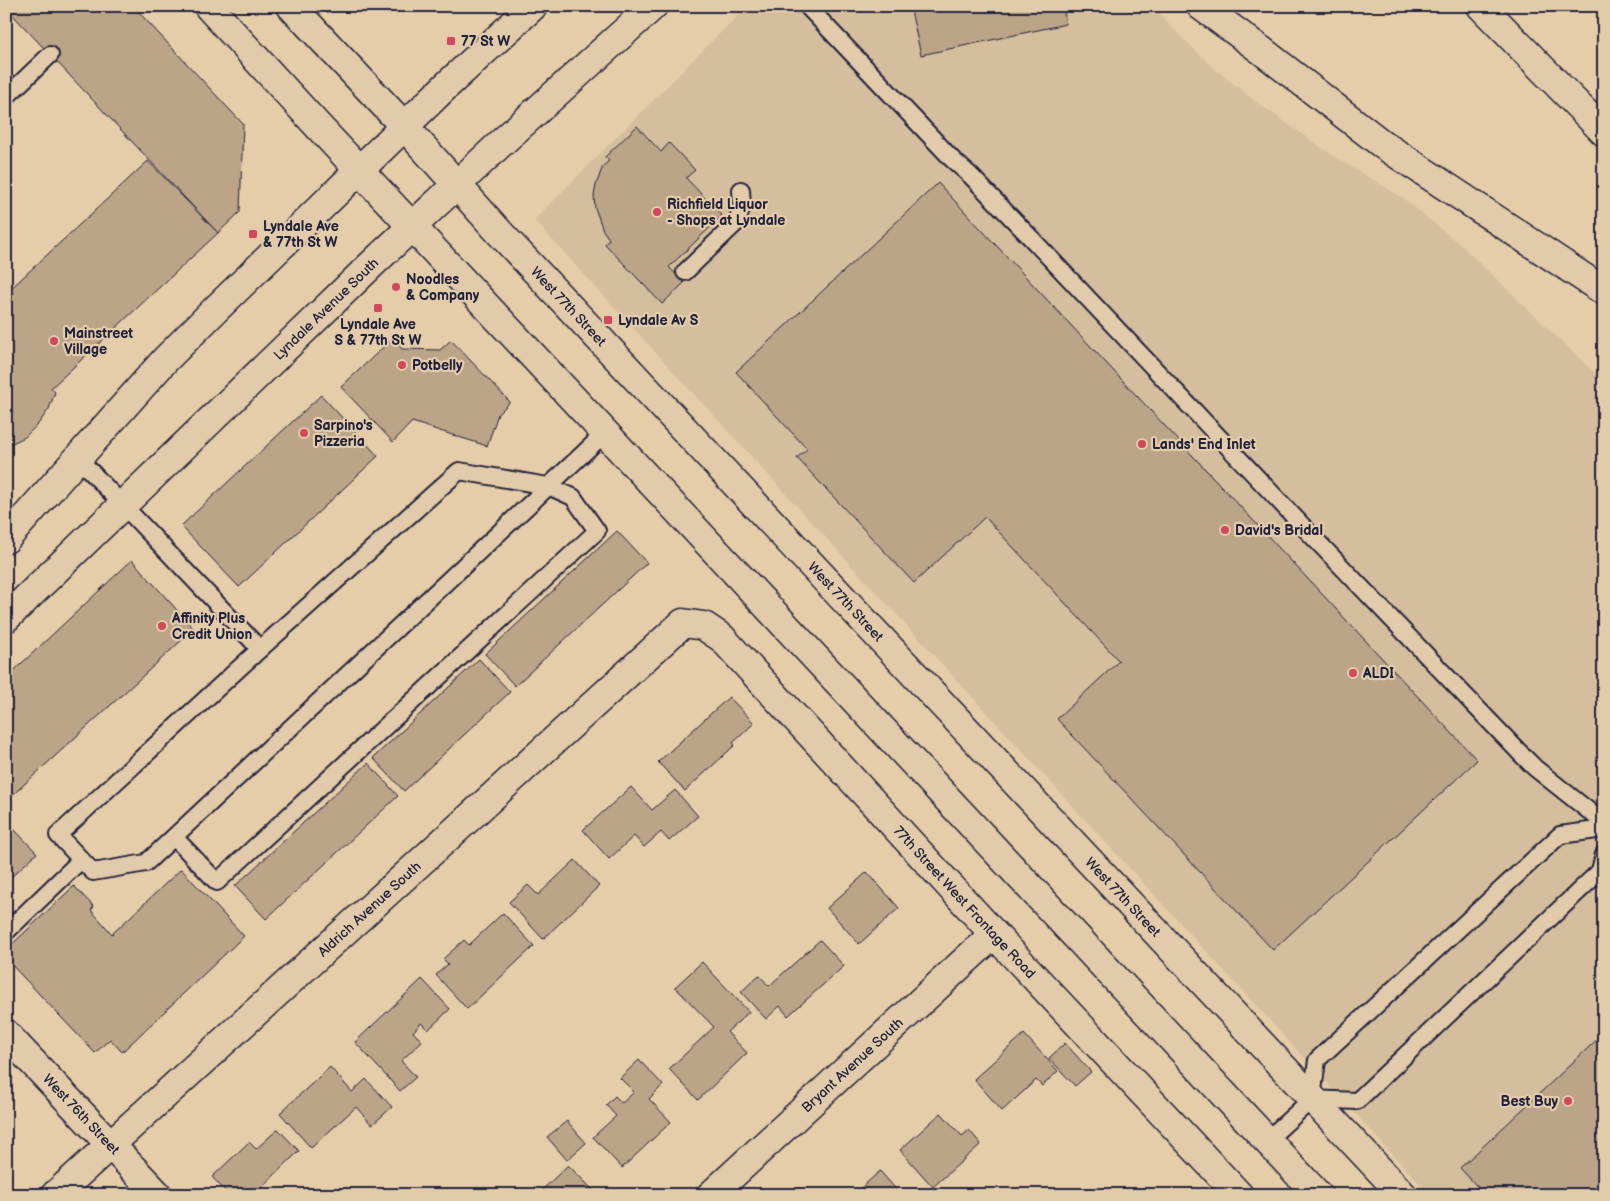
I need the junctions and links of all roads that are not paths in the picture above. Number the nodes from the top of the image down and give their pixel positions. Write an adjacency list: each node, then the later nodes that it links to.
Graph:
1 (208, 6): 14 (main road)
2 (291, 6): 12 (main road, West 77th Street)
3 (533, 6): 12 (main road)
4 (653, 6): 15 (main road, Lyndale Avenue South)
5 (1201, 6): 9 (main road)
6 (1223, 6): 9 (main road)
7 (1482, 6): 13 (main road)
8 (810, 7): 28 (lane)
9 (1261, 50): 19 (main road)
10 (50, 55): 11 (lane)
11 (6, 97)
12 (405, 127): 14 (main road); 15 (main road, West 77th Street)
13 (1604, 132)
14 (360, 170): 17 (main road); 21 (main road)
15 (457, 186): 17 (main road, Lyndale Avenue South); 36 (main road, West 77th Street)
16 (741, 190): 18 (lane)
17 (413, 227): 20 (main road); 23 (main road, Lyndale Avenue South)
18 (685, 272)
19 (1604, 291)
20 (605, 432): 22 (lane); 37 (main road)
21 (78, 458): 23 (lane); 24 (main road)
22 (548, 486): 27 (lane); 30 (lane); 30 (lane)
23 (123, 505): 25 (main road, Lyndale Avenue South); 27 (lane)
24 (6, 539)
25 (6, 618)
26 (683, 623): 34 (main road, 77th Street West Frontage Road); 38 (main road, Aldrich Avenue South)
27 (260, 649): 32 (lane)
28 (1604, 823)
29 (1604, 829): 36 (lane)
30 (174, 837): 32 (lane)
31 (1604, 854): 36 (lane)
32 (81, 860): 33 (lane)
33 (6, 932)
34 (994, 934): 41 (main road, Bryant Avenue South); 42 (main road, 77th Street West Frontage Road)
35 (6, 1034): 38 (main road, West 76th Street)
36 (1312, 1099): 37 (lane); 44 (main road, West 77th Street)
37 (1267, 1140): 43 (main road)
38 (110, 1144): 39 (main road, Aldrich Avenue South); 40 (main road, West 76th Street)
39 (55, 1195)
40 (158, 1195)
41 (711, 1195)
42 (1239, 1195)
43 (1318, 1195)
44 (1402, 1195)

